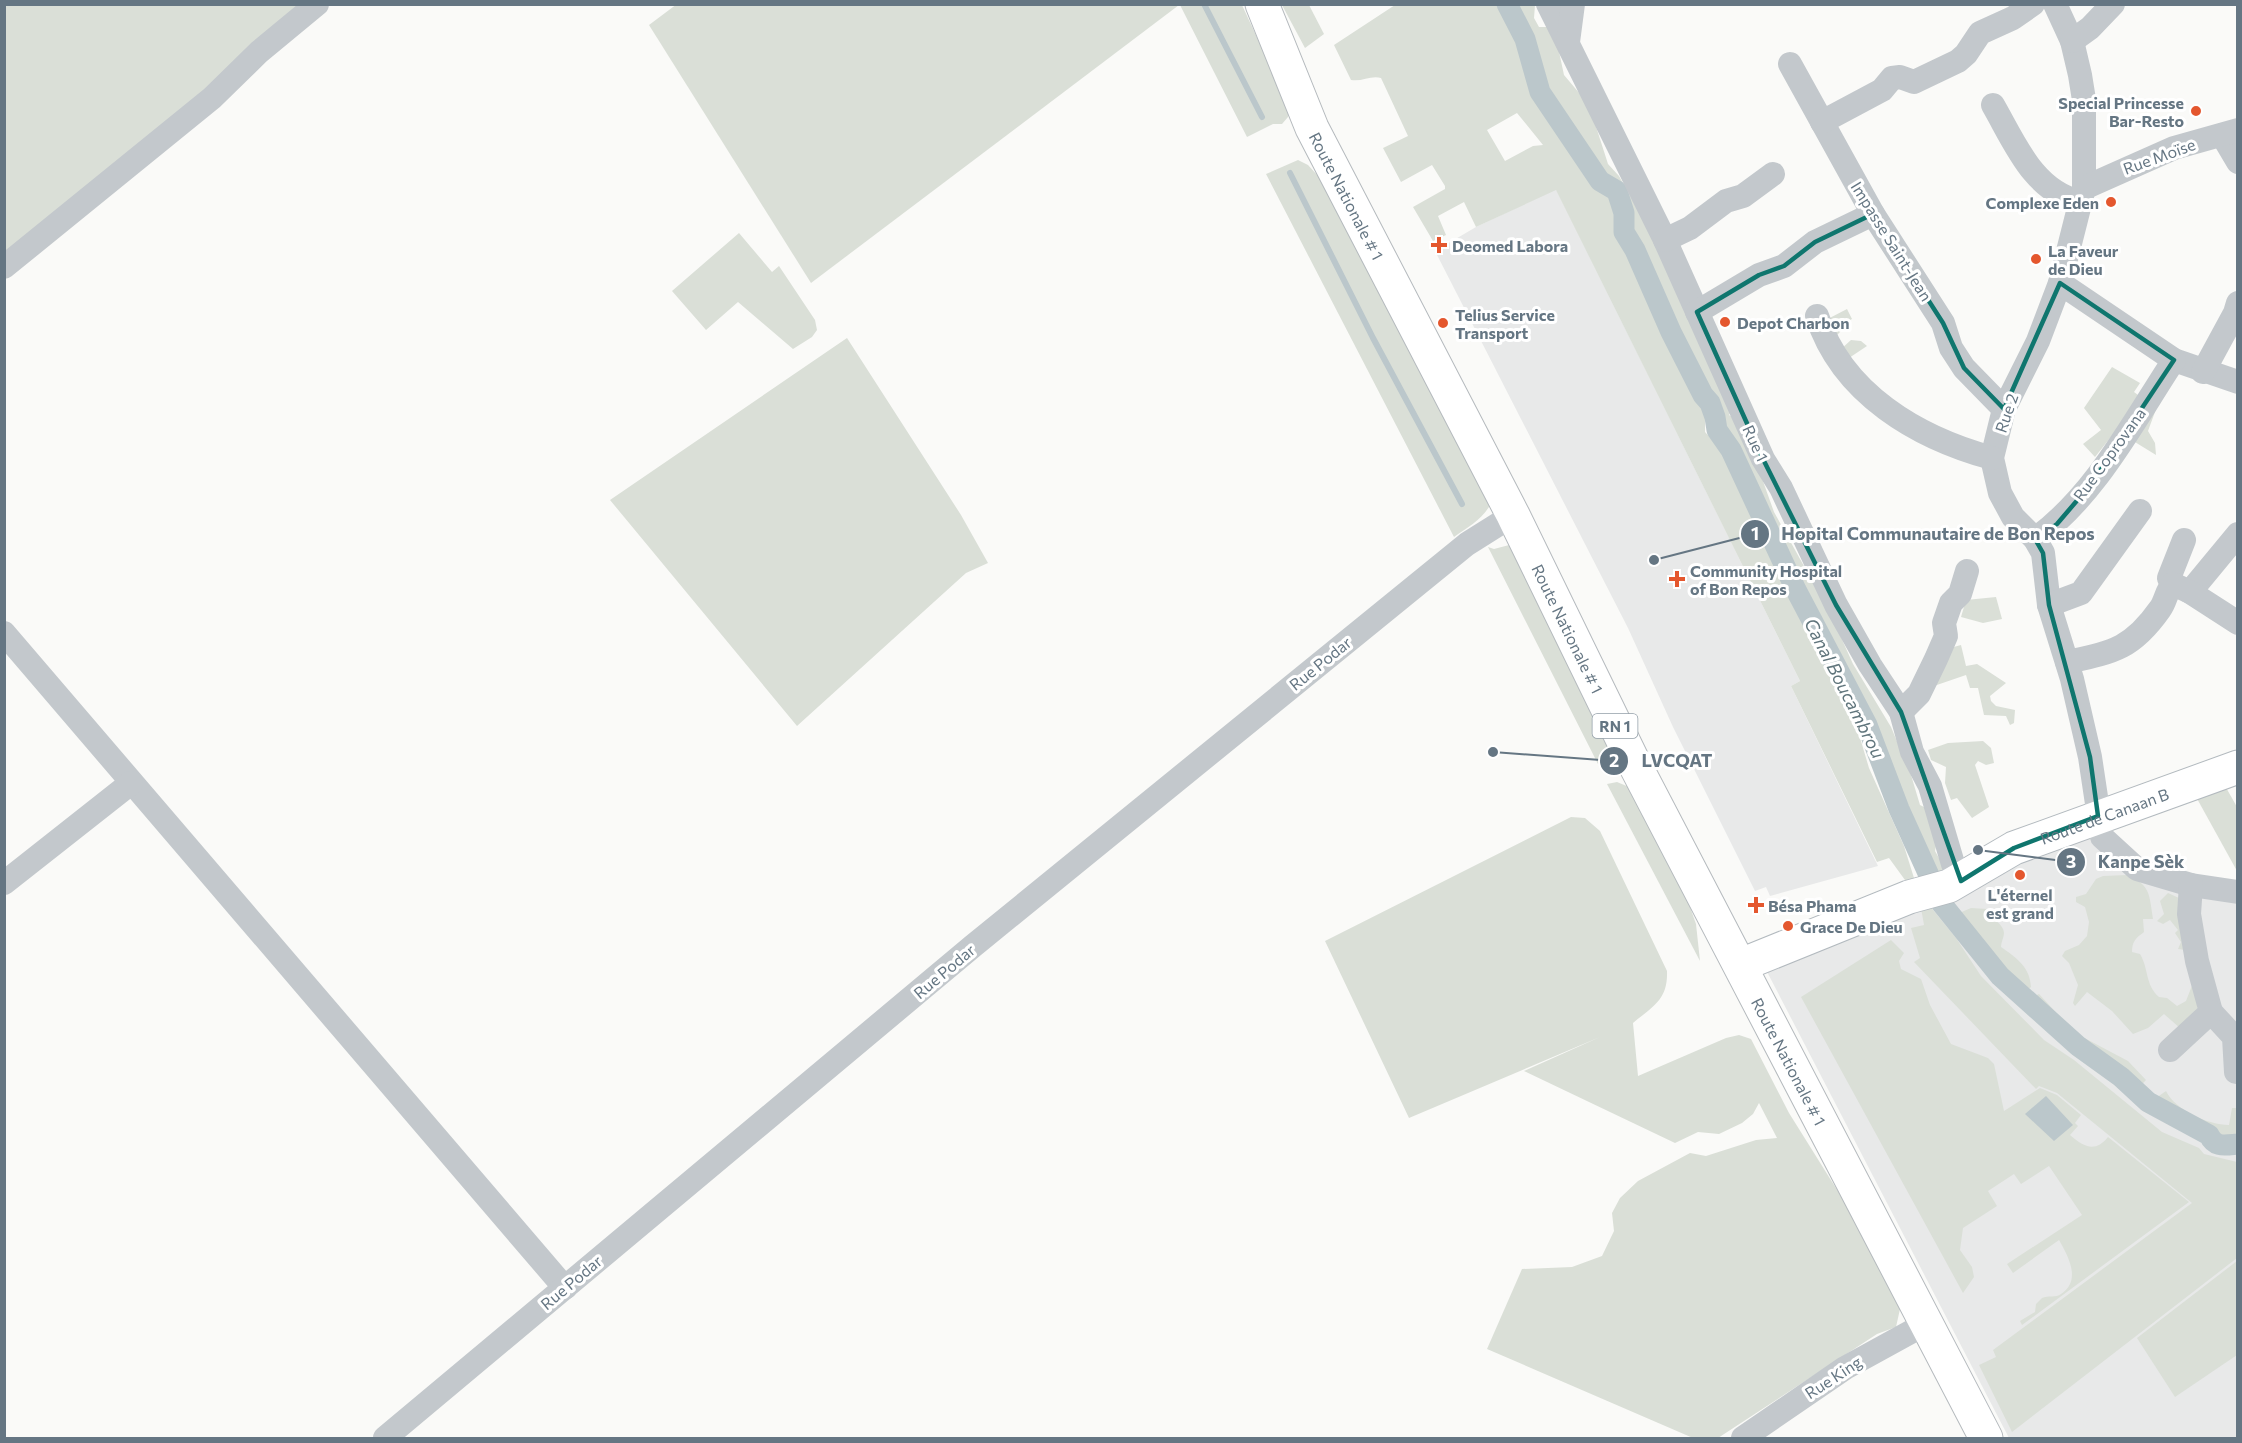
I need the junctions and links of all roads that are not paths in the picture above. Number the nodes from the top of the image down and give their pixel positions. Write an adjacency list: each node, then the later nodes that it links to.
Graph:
1 (318, 4): 19 (street)
2 (1262, 4): 32 (main road, Route Nationale # 1 / RN 1)
3 (1548, 4): 9 (street, Rue 1)
4 (1573, 4): 9 (street)
5 (2033, 4): 12 (street)
6 (2055, 4): 8 (street, Rue 2)
7 (2113, 4): 8 (street)
8 (2072, 41): 16 (street, Rue 2)
9 (1568, 42): 18 (street, Rue 1)
10 (1790, 64): 12 (street, Impasse Saint-Jean)
11 (1992, 105): 16 (street)
12 (1822, 122): 17 (street, Impasse Saint-Jean)
13 (2230, 133): 14 (street); 16 (street, Rue Moïse)
14 (2238, 162)
15 (1773, 174): 18 (street)
16 (2082, 195): 21 (street, Rue 2)
17 (1872, 214): 24 (street); 29 (street, Impasse Saint-Jean)
18 (1665, 240): 24 (street, Rue 1)
19 (4, 267)
20 (2237, 282): 22 (street)
21 (2060, 283): 26 (street); 29 (street, Rue 2)
22 (2238, 287)
23 (2238, 303): 27 (street)
24 (1697, 312): 42 (street, Rue 1)
25 (1817, 316): 30 (street)
26 (2174, 360): 27 (street); 34 (street, Rue Coprovana)
27 (2203, 372): 28 (street)
28 (2238, 382)
29 (2004, 409): 30 (street, Rue 2)
30 (1992, 458): 34 (street, Rue 2)
31 (2140, 511): 38 (street)
32 (1513, 515): 50 (main road, Route Nationale # 1 / RN 1); 55 (street, Rue Podar)
33 (2238, 534): 37 (street)
34 (2035, 539): 38 (street, Rue 2)
35 (2184, 540): 37 (street)
36 (1967, 571): 42 (street)
37 (2182, 588): 39 (street); 41 (street)
38 (2049, 606): 41 (street, Rue 2)
39 (2238, 623)
40 (4, 633): 44 (street)
41 (2067, 662): 45 (street, Rue 2)
42 (1901, 712): 47 (street, Rue 1)
43 (2238, 767): 45 (main road, Route de Canaan B)
44 (131, 783): 46 (street); 55 (street)
45 (2098, 816): 47 (main road, Route de Canaan B); 48 (street, Rue 2)
46 (4, 883)
47 (1955, 883): 50 (main road, Route de Canaan B)
48 (2191, 885): 49 (street, Rue 2); 51 (street)
49 (2238, 892)
50 (1741, 965): 56 (main road, Route Nationale # 1 / RN 1)
51 (2211, 1012): 52 (street); 53 (street)
52 (2236, 1036): 54 (street)
53 (2170, 1050)
54 (2236, 1072)
55 (565, 1288): 57 (street, Rue Podar)
56 (1927, 1323): 58 (street, Rue King); 59 (main road, Route Nationale # 1 / RN 1)
57 (384, 1438)
58 (1743, 1438)
59 (1986, 1438)

